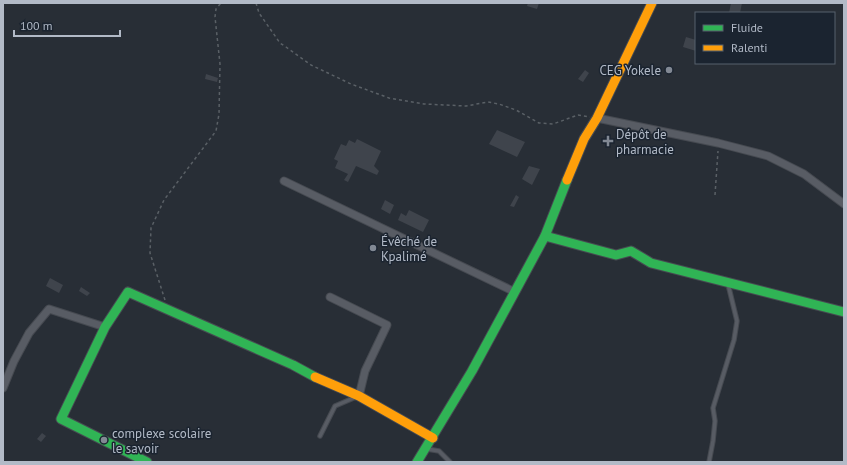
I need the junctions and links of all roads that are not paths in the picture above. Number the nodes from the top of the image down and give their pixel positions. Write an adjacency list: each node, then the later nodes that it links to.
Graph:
1 (652, 3): 2 (street)
2 (597, 118): 4 (street); 5 (street)
3 (284, 181): 7 (street)
4 (844, 204)
5 (545, 236): 6 (street); 7 (street)
6 (728, 283): 9 (street); 19 (lane)
7 (515, 292): 14 (street)
8 (330, 297): 12 (street)
9 (844, 312)
10 (105, 327): 11 (street); 12 (street); 16 (street)
11 (3, 388)
12 (359, 396): 13 (lane); 14 (street)
13 (320, 436)
14 (433, 438): 15 (street)
15 (426, 449): 17 (street); 18 (lane)
16 (147, 462)
17 (417, 462)
18 (450, 462)
19 (709, 462)

